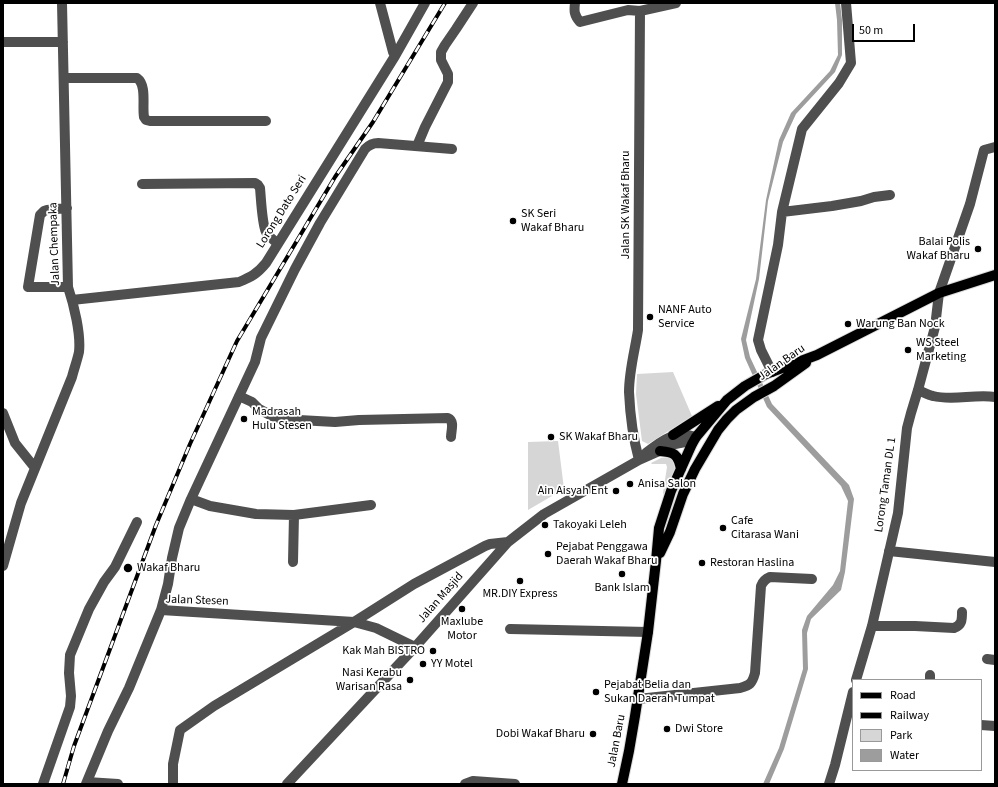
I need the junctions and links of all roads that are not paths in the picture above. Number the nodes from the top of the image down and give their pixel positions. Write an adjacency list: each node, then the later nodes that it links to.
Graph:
1 (62, 3): 10 (street, Jalan Chempaka)
2 (380, 3): 11 (street)
3 (425, 3): 11 (street, Lorong Dato Seri)
4 (473, 3): 14 (street)
5 (575, 3): 8 (street)
6 (676, 3): 8 (street)
7 (846, 3): 20 (street)
8 (640, 11): 38 (street, Jalan SK Wakaf Bharu)
9 (3, 42): 10 (street)
10 (63, 42): 12 (street, Jalan Chempaka)
11 (395, 56): 21 (street, Lorong Dato Seri)
12 (64, 78): 13 (street); 19 (street, Jalan Chempaka)
13 (266, 121)
14 (417, 146): 16 (street); 29 (street)
15 (995, 147): 24 (street, Lorong Taman DL 1)
16 (452, 149)
17 (142, 184): 21 (street)
18 (890, 195): 20 (street)
19 (66, 208): 23 (street, Jalan Chempaka); 23 (street)
20 (782, 212): 27 (street)
21 (278, 244): 25 (street, Lorong Dato Seri)
22 (995, 275): 24 (main road)
23 (68, 287): 25 (street, Jalan Chempaka)
24 (939, 293): 26 (main road); 28 (street, Lorong Taman DL 1)
25 (72, 300): 39 (street, Jalan Chempaka)
26 (817, 355): 27 (main road, Jalan Baru); 33 (main road, Jalan Baru)
27 (772, 372): 31 (main road, Jalan Baru)
28 (918, 390): 30 (street); 47 (street, Lorong Taman DL 1)
29 (239, 396): 35 (street); 42 (street)
30 (995, 397)
31 (727, 400): 34 (main road); 36 (main road, Jalan Baru)
32 (3, 413): 39 (street)
33 (718, 430): 36 (main road); 41 (main road, Jalan Baru)
34 (673, 435): 36 (street); 38 (street, Jalan Masjid)
35 (451, 437)
36 (696, 441): 37 (street, Jalan Masjid); 40 (main road, Jalan Baru); 41 (main road)
37 (660, 451): 38 (street, Jalan Masjid); 40 (main road)
38 (639, 460): 46 (street, Jalan Masjid)
39 (35, 468): 51 (street, Jalan Chempaka)
40 (680, 469): 48 (main road, Jalan Baru)
41 (695, 469): 48 (main road, Jalan Baru)
42 (191, 499): 44 (street); 53 (street)
43 (371, 505): 44 (street)
44 (294, 515): 49 (street)
45 (137, 522): 66 (street)
46 (508, 542): 55 (street); 59 (street, Jalan Masjid)
47 (889, 551): 50 (street); 56 (street, Lorong Taman DL 1)
48 (656, 561): 58 (main road, Jalan Baru)
49 (293, 562)
50 (995, 562)
51 (3, 566)
52 (812, 578): 61 (street)
53 (161, 610): 55 (street, Jalan Stesen); 65 (street, Jalan Stesen)
54 (962, 612): 56 (street)
55 (354, 622): 59 (street, Jalan Stesen); 68 (street)
56 (872, 626): 60 (street, Lorong Taman DL 1)
57 (510, 629): 58 (street)
58 (648, 632): 61 (main road, Jalan Baru)
59 (416, 647): 69 (street, Jalan Masjid)
60 (856, 679)
61 (638, 699): 72 (main road, Jalan Baru)
62 (851, 708): 73 (street)
63 (982, 725): 64 (street)
64 (995, 726)
65 (86, 783): 67 (street)
66 (43, 784)
67 (118, 784)
68 (173, 784)
69 (287, 784)
70 (465, 784): 71 (street)
71 (515, 784)
72 (622, 784)
73 (829, 784)

